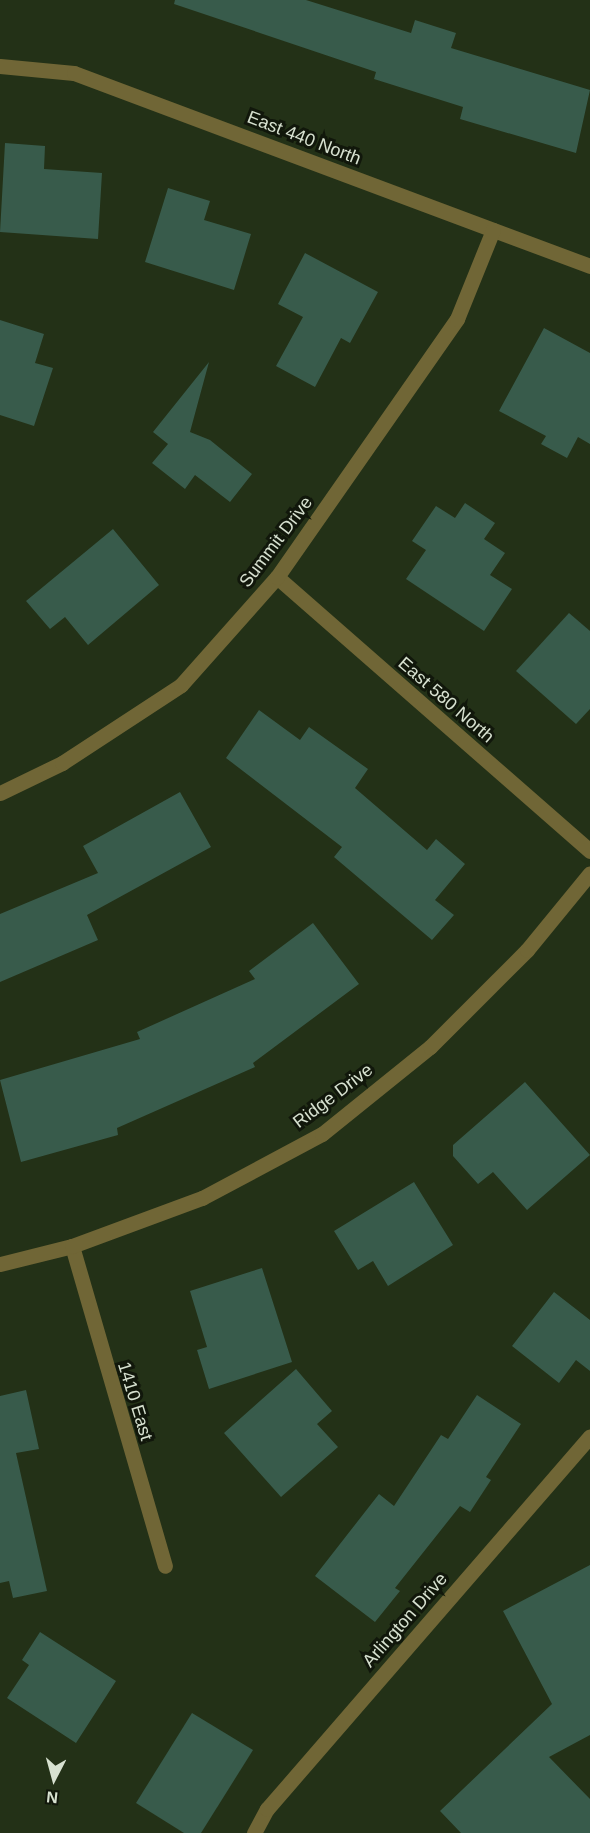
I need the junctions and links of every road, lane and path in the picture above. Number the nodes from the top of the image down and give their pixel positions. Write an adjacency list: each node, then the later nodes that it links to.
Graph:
1 (0, 66): 2 (street, East 440 North)
2 (493, 230): 3 (street, East 440 North); 4 (street, Summit Drive)
3 (590, 266)
4 (277, 577): 5 (street, Summit Drive); 6 (street, East 580 North)
5 (0, 793)
6 (590, 851)
7 (590, 873): 8 (street, Ridge Drive)
8 (72, 1246): 9 (street, Ridge Drive); 11 (street, 1410 East)
9 (0, 1264)
10 (590, 1436): 12 (street, Arlington Drive)
11 (165, 1566)
12 (254, 1833)

